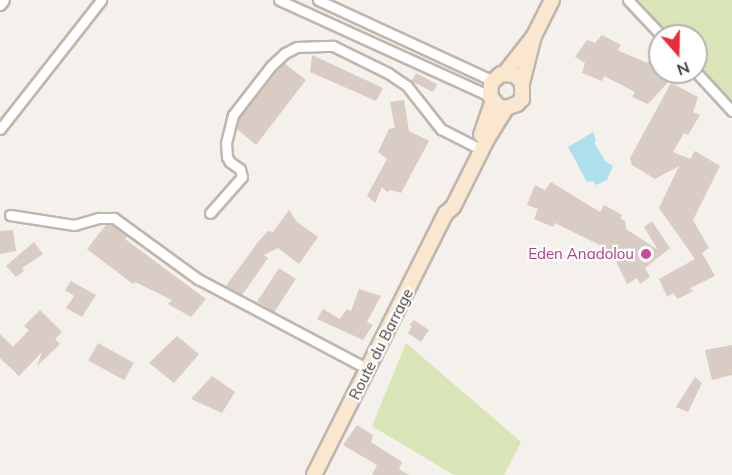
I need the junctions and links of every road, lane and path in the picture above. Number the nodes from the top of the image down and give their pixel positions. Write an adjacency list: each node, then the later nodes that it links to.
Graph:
1 (4, 0): 7 (street)
2 (102, 0): 16 (street)
3 (279, 0): 13 (street)
4 (318, 0): 10 (street)
5 (552, 0): 9 (main road, Route du Barrage)
6 (628, 0): 8 (street)
7 (0, 5)
8 (651, 24)
9 (534, 36): 10 (main road, Route du Barrage); 11 (main road, Route du Barrage)
10 (499, 77): 11 (main road); 13 (main road, Route du Barrage)
11 (522, 83): 14 (main road, Route du Barrage)
12 (707, 84): 15 (street)
13 (491, 98): 14 (main road); 17 (main road, Route du Barrage)
14 (506, 108): 18 (main road, Route du Barrage)
15 (732, 111)
16 (0, 129)
17 (475, 146): 18 (main road, Route du Barrage); 19 (street)
18 (447, 212): 21 (main road, Route du Barrage)
19 (210, 213)
20 (10, 215): 21 (street)
21 (368, 369): 22 (main road, Route du Barrage)
22 (314, 475)

